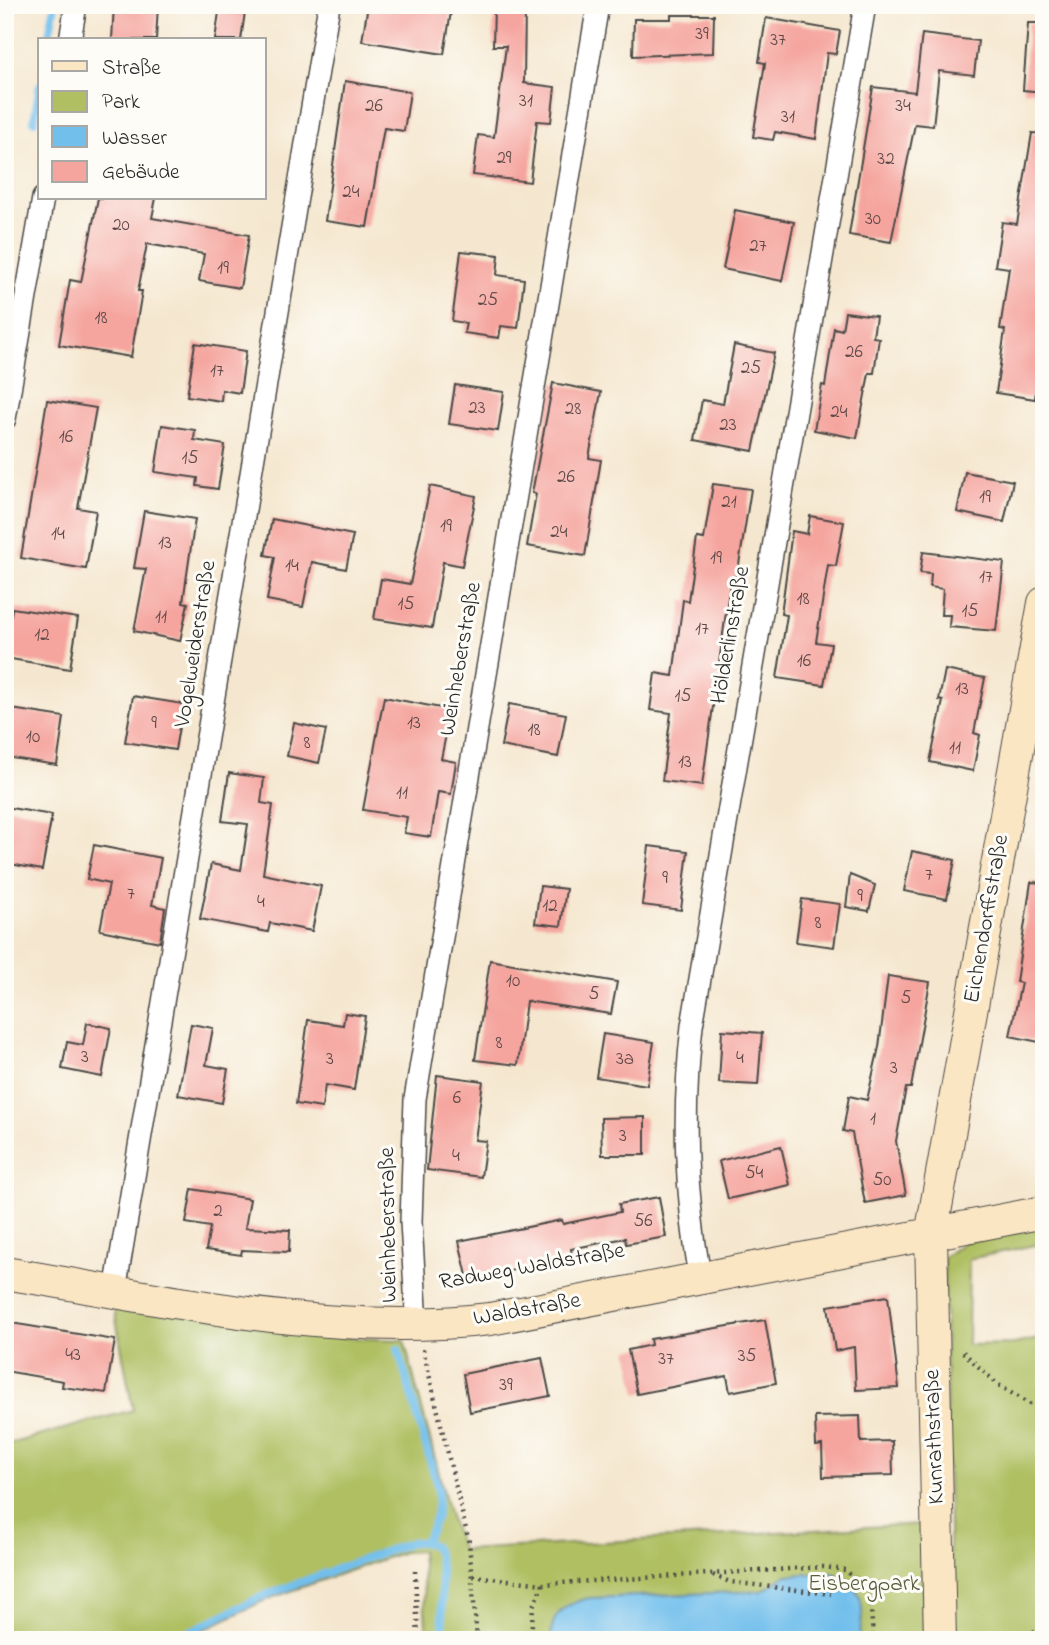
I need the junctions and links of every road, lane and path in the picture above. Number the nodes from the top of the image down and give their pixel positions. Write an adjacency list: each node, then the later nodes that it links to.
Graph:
1 (76, 5): 5 (street)
2 (328, 5): 13 (street, Vogelweiderstraße)
3 (598, 5): 14 (street, Weinheberstraße)
4 (865, 5): 12 (street, Hölderlinstraße)
5 (70, 38)
6 (43, 200): 7 (street)
7 (5, 419)
8 (1044, 603): 10 (street, Eichendorffstraße)
9 (1044, 1212): 10 (street, Waldstraße)
10 (931, 1235): 12 (street, Waldstraße); 27 (street, Kunrathstraße)
11 (5, 1273): 13 (street, Waldstraße)
12 (699, 1276): 14 (street, Waldstraße)
13 (115, 1291): 14 (street, Waldstraße)
14 (417, 1325): 19 (path)
15 (960, 1349): 16 (path)
16 (1044, 1413)
17 (415, 1571): 23 (path)
18 (713, 1575): 20 (path); 21 (path); 26 (path)
19 (473, 1576): 20 (path); 24 (path)
20 (543, 1584): 25 (path)
21 (831, 1594)
22 (1044, 1629): 28 (path)
23 (418, 1640)
24 (477, 1640)
25 (531, 1640)
26 (873, 1640)
27 (940, 1640)
28 (999, 1640)

